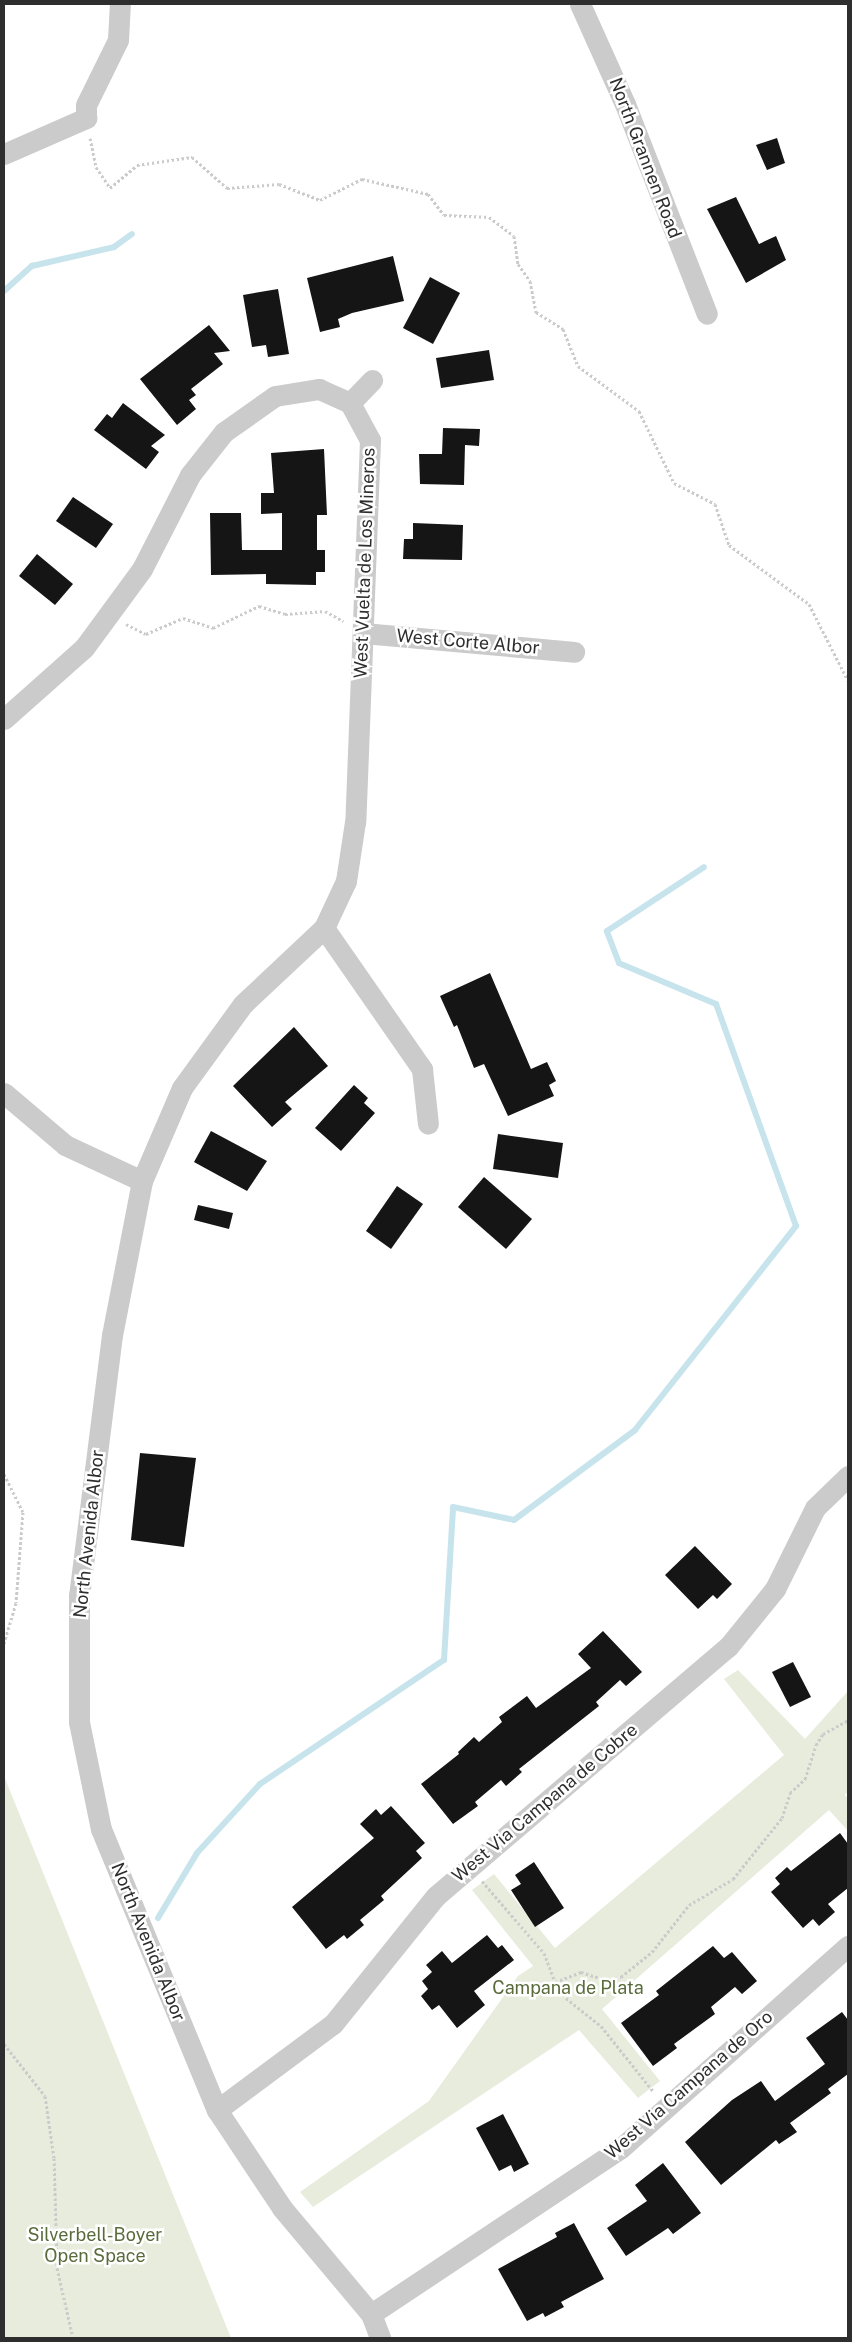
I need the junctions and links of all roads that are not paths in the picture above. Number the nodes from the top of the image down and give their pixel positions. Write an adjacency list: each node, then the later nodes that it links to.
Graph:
1 (120, 4): 3 (street)
2 (580, 4): 4 (street, North Grannen Road)
3 (4, 154)
4 (707, 314)
5 (372, 380): 6 (street)
6 (350, 403): 7 (street, West Vuelta de Los Mineros); 9 (street)
7 (363, 633): 8 (street, West Corte Albor); 10 (street, West Vuelta de Los Mineros)
8 (574, 652)
9 (4, 719)
10 (324, 928): 12 (street); 13 (street, North Avenida Albor)
11 (4, 1093): 13 (street)
12 (428, 1124)
13 (142, 1181): 16 (street, North Avenida Albor)
14 (848, 1476): 16 (street, West Via Campana de Cobre)
15 (848, 1946): 17 (street, West Via Campana de Oro)
16 (217, 2110): 17 (street, North Avenida Albor)
17 (371, 2314): 18 (street, North Avenida Albor)
18 (380, 2338)

